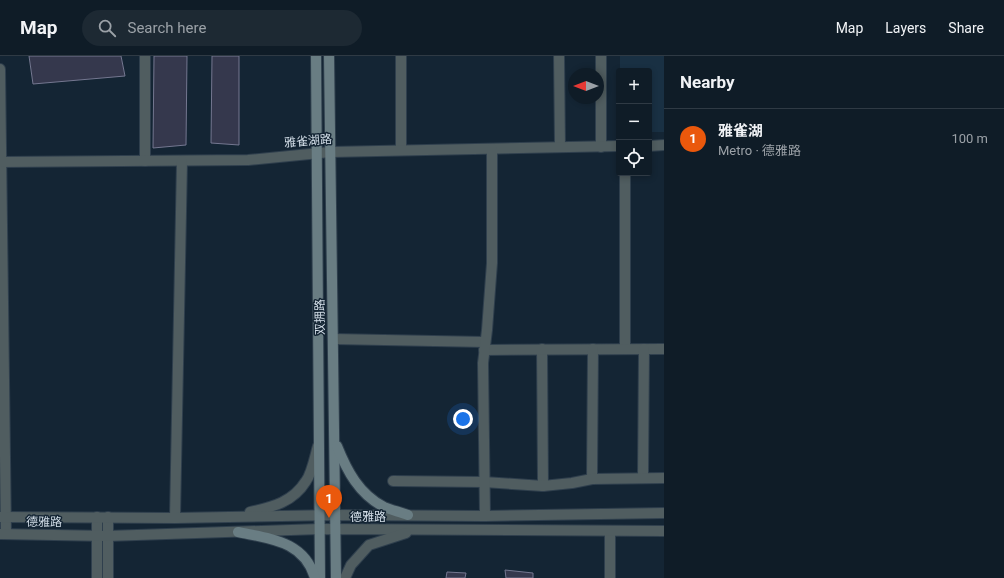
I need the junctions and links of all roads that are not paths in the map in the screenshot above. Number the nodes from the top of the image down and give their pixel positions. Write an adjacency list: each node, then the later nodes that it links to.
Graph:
1 (145, 56): 17 (street)
2 (316, 56): 15 (main road, 双拥路)
3 (329, 56): 16 (main road, 双拥路)
4 (401, 56): 14 (street)
5 (559, 56): 12 (street)
6 (601, 56): 11 (street)
7 (0, 69): 19 (street)
8 (664, 145): 10 (street)
9 (616, 146): 11 (street, 雅雀湖路)
10 (652, 146)
11 (602, 147): 12 (street, 雅雀湖路)
12 (560, 148): 13 (street, 雅雀湖路)
13 (492, 149): 14 (street, 雅雀湖路); 22 (street)
14 (401, 150): 16 (street, 雅雀湖路)
15 (317, 152): 16 (street, 雅雀湖路); 18 (street, 雅雀湖路); 29 (main road, 双拥路)
16 (330, 152): 21 (main road, 双拥路)
17 (145, 161): 18 (street, 雅雀湖路); 19 (street, 雅雀湖路)
18 (182, 161): 45 (street)
19 (1, 162): 41 (street)
20 (625, 176): 25 (street)
21 (333, 339): 22 (street); 28 (main road, 双拥路)
22 (484, 346): 23 (street); 34 (street)
23 (542, 349): 24 (street); 35 (street)
24 (593, 349): 25 (street); 32 (street)
25 (625, 349): 26 (street)
26 (644, 349): 27 (street); 30 (street)
27 (664, 349)
28 (334, 438): 38 (main road, 双拥路); 39 (main road)
29 (319, 444): 37 (main road, 双拥路); 44 (street)
30 (642, 478): 31 (street); 32 (street)
31 (664, 478)
32 (592, 479): 35 (street)
33 (393, 481): 34 (street)
34 (484, 482): 35 (street); 40 (street)
35 (543, 486)
36 (664, 513): 40 (street, 德雅路)
37 (320, 515): 38 (street, 德雅路); 44 (street, 德雅路); 46 (main road, 双拥路)
38 (336, 515): 39 (street, 德雅路); 47 (main road, 双拥路)
39 (408, 515): 40 (street, 德雅路)
40 (485, 516)
41 (3, 517): 42 (street, 德雅路); 52 (street)
42 (97, 517): 43 (street, 德雅路); 53 (street)
43 (108, 517): 45 (street, 德雅路); 54 (street)
44 (232, 517): 45 (street, 德雅路)
45 (175, 518)
46 (320, 529): 47 (street, 德雅路); 51 (street, 德雅路); 58 (main road, 双拥路)
47 (336, 529): 48 (street, 德雅路); 59 (main road, 双拥路)
48 (416, 530): 49 (street, 德雅路); 60 (street)
49 (610, 531): 50 (street, 德雅路); 61 (street)
50 (664, 531)
51 (238, 532): 54 (street, 德雅路); 57 (main road)
52 (3, 534): 53 (street, 德雅路)
53 (96, 536): 54 (street, 德雅路); 55 (street)
54 (107, 536): 56 (street)
55 (96, 578)
56 (108, 578)
57 (315, 578)
58 (320, 578)
59 (336, 578)
60 (345, 578)
61 (610, 578)

